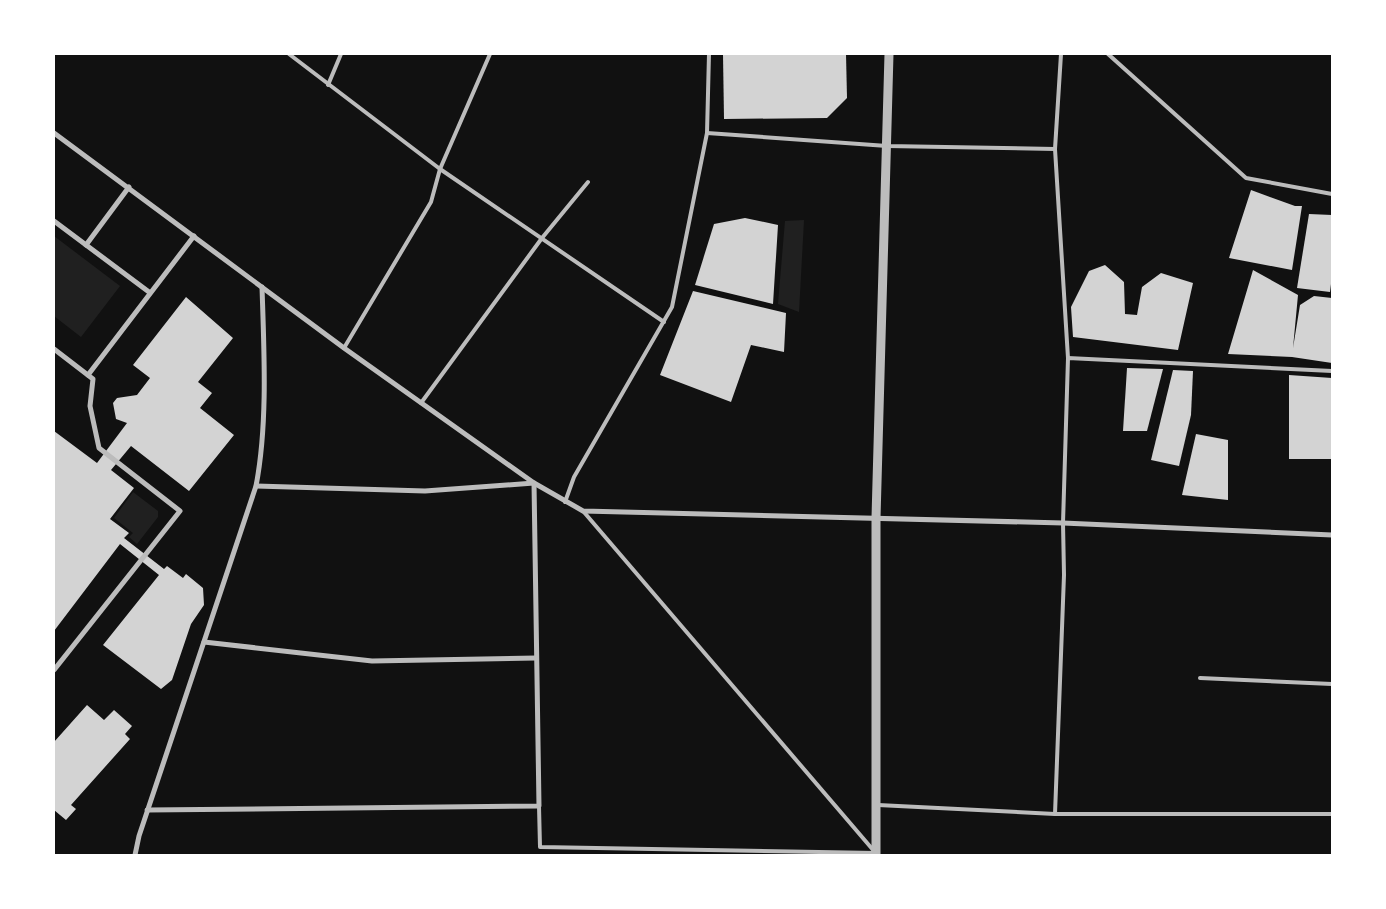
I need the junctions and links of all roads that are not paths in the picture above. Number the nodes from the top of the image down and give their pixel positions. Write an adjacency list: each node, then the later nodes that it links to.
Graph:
1 (289, 54): 8 (lane)
2 (341, 54): 8 (lane)
3 (490, 54): 13 (lane)
4 (709, 54): 10 (lane)
5 (889, 54): 11 (street)
6 (1061, 54): 12 (lane)
7 (1108, 54): 16 (lane)
8 (328, 85): 13 (lane)
9 (54, 133): 15 (street)
10 (707, 133): 11 (lane); 23 (lane)
11 (888, 146): 12 (lane); 34 (street)
12 (1055, 149): 26 (lane)
13 (440, 169): 19 (lane); 24 (lane)
14 (588, 182): 19 (lane)
15 (128, 188): 18 (street); 20 (street)
16 (1332, 194)
17 (54, 221): 20 (street)
18 (194, 236): 21 (street); 22 (street)
19 (542, 238): 23 (lane); 29 (lane)
20 (86, 245): 22 (street)
21 (262, 287): 24 (street); 31 (street)
22 (150, 292): 28 (street)
23 (664, 322): 32 (lane)
24 (344, 348): 29 (street)
25 (54, 349): 28 (street)
26 (1068, 358): 27 (lane); 35 (lane)
27 (1332, 371)
28 (88, 375): 39 (street)
29 (421, 403): 30 (street)
30 (534, 483): 31 (street); 32 (street); 38 (street)
31 (256, 486): 37 (street)
32 (565, 502): 33 (street)
33 (583, 511): 34 (street); 47 (lane)
34 (876, 518): 35 (street); 42 (street)
35 (1063, 523): 36 (street); 45 (lane)
36 (1332, 535)
37 (204, 642): 38 (street); 44 (street)
38 (536, 658): 43 (street)
39 (54, 670)
40 (1200, 678): 41 (lane)
41 (1332, 684)
42 (875, 805): 45 (lane); 47 (street)
43 (538, 806): 44 (street); 47 (lane)
44 (147, 810): 48 (street)
45 (1055, 814): 46 (lane)
46 (1332, 814)
47 (876, 854)
48 (135, 855)

